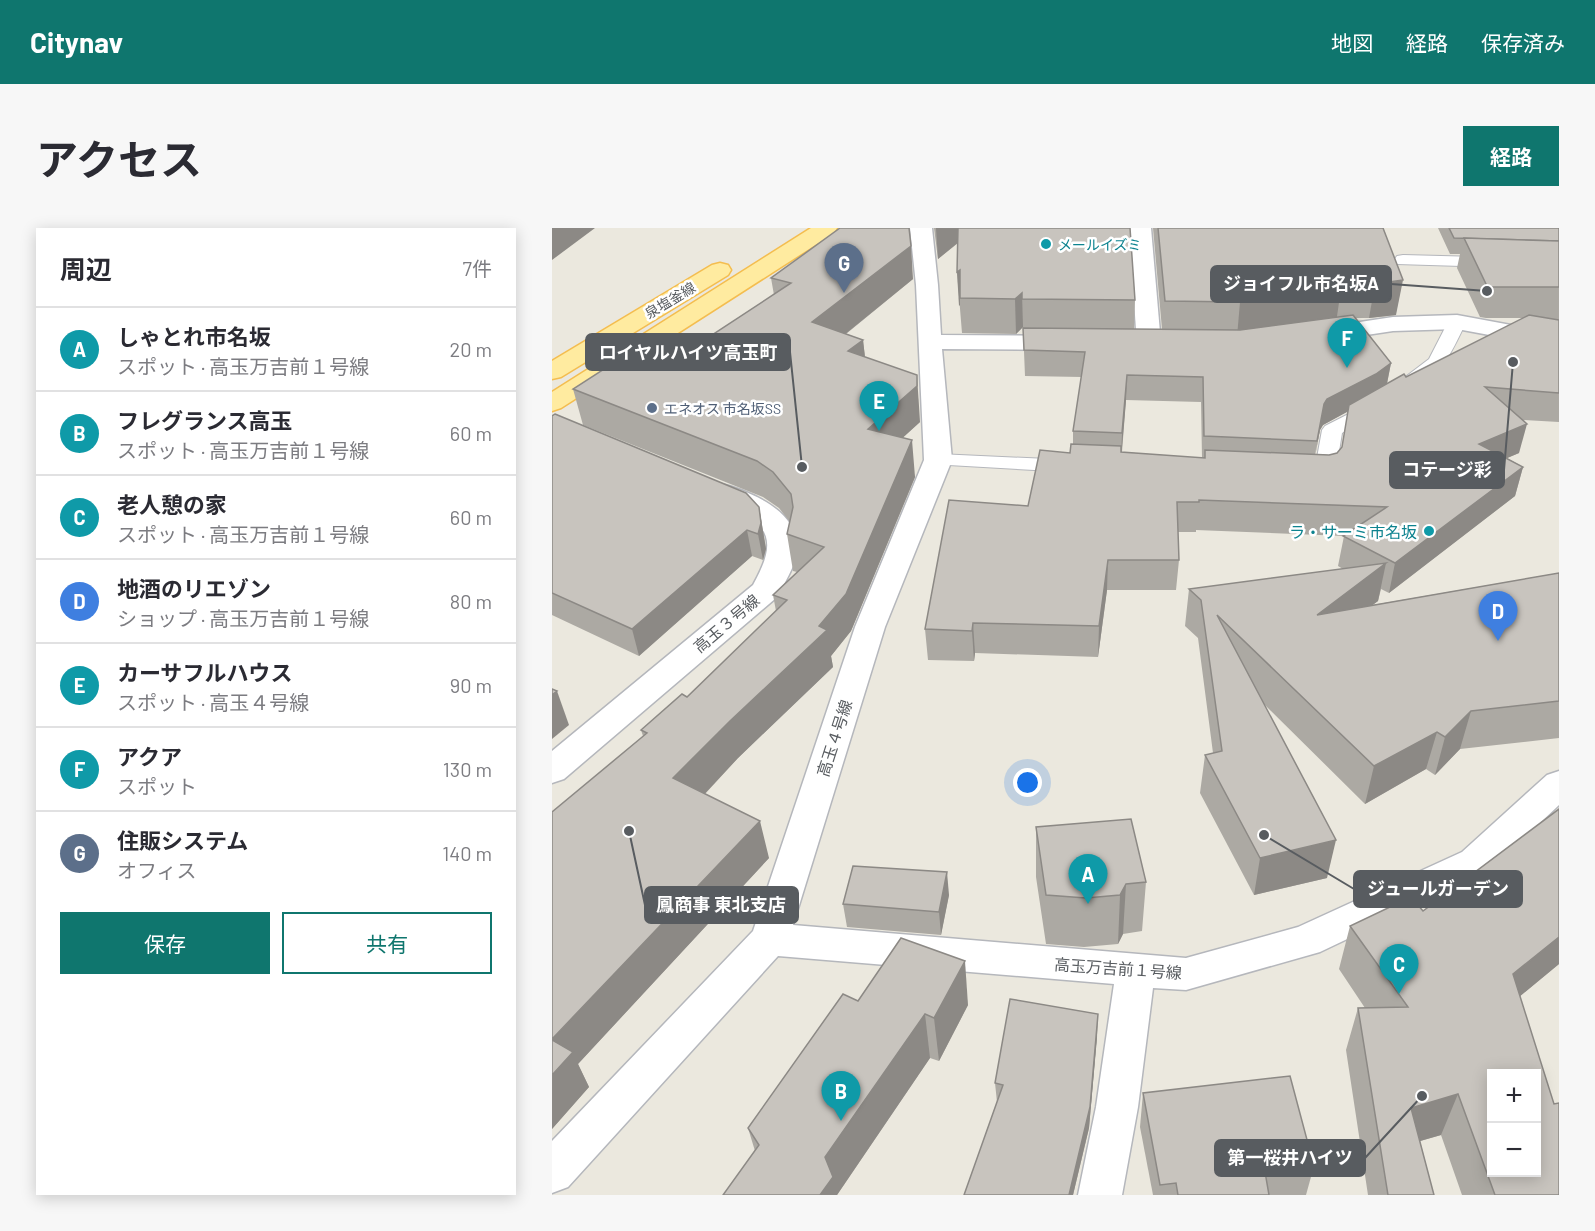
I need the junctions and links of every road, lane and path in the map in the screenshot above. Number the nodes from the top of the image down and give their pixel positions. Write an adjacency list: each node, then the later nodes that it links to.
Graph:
1 (789, 228): 13 (main road, 泉塩釜線)
2 (826, 228): 14 (main road)
3 (921, 228): 10 (street, 高玉４号線)
4 (1140, 228): 12 (street)
5 (1403, 260): 6 (lane)
6 (1559, 264)
7 (1457, 322): 8 (street); 9 (street); 17 (lane)
8 (1295, 339)
9 (1559, 341)
10 (929, 342): 11 (street); 15 (street, 高玉４号線)
11 (1091, 344)
12 (1149, 344)
13 (552, 372)
14 (556, 418)
15 (938, 460): 16 (lane); 21 (street, 高玉４号線)
16 (1090, 466)
17 (1288, 475)
18 (696, 483): 19 (street, 高玉３号線)
19 (552, 770)
20 (1559, 784): 22 (street, 高玉万吉前１号線)
21 (769, 939): 22 (street, 高玉万吉前１号線); 23 (street, 高玉４号線)
22 (1136, 970): 24 (street)
23 (552, 1172)
24 (1100, 1195)

